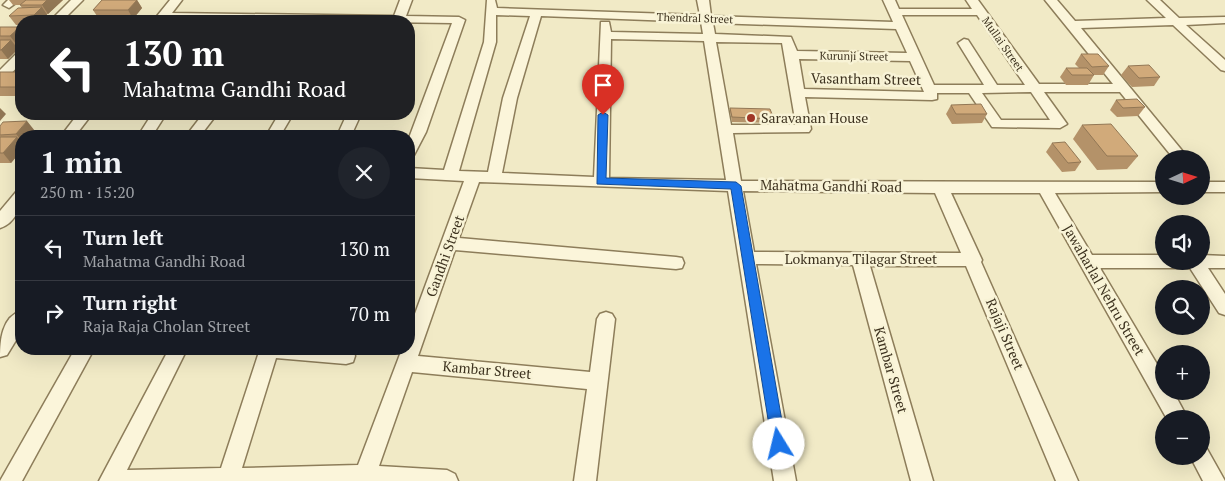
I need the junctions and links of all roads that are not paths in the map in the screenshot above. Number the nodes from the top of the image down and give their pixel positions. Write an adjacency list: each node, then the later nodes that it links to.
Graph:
1 (77, 0): 13 (street)
2 (176, 0): 14 (street)
3 (406, 0): 15 (street)
4 (703, 0): 17 (street)
5 (889, 0): 11 (street)
6 (972, 0): 12 (street, Mullai Street)
7 (1051, 0): 22 (street)
8 (1153, 0): 20 (street)
9 (491, 5): 10 (street, Thendral Street); 47 (street)
10 (537, 12): 16 (street, Thendral Street); 49 (street)
11 (894, 12): 12 (street); 23 (street)
12 (980, 12): 34 (street, Mullai Street)
13 (62, 15)
14 (164, 15)
15 (397, 15)
16 (605, 15): 17 (street, Thendral Street); 24 (street)
17 (706, 18): 23 (street, Thendral Street); 25 (street)
18 (415, 20): 19 (street)
19 (459, 20): 44 (street)
20 (1175, 20): 21 (street); 22 (street); 30 (street)
21 (1225, 20)
22 (1071, 25): 35 (street)
23 (901, 26): 28 (street)
24 (605, 35): 25 (street); 50 (street)
25 (709, 39): 27 (street); 41 (street)
26 (964, 43): 33 (street)
27 (792, 55): 28 (street, Kurunji Street); 37 (street)
28 (915, 57): 38 (street)
29 (15, 62): 31 (street)
30 (1225, 67)
31 (0, 77): 32 (street)
32 (15, 77)
33 (993, 88): 34 (street, Vasantham Street); 36 (street, Vasantham Street)
34 (1034, 88): 35 (street, Vasantham Street); 36 (street, Mullai Street)
35 (1122, 88): 45 (street)
36 (973, 89): 38 (street, Vasantham Street)
37 (800, 93): 38 (street, Vasantham Street); 41 (street)
38 (931, 93)
39 (80, 120): 42 (street)
40 (205, 120): 43 (street)
41 (726, 129): 52 (street)
42 (73, 130)
43 (197, 130)
44 (415, 140)
45 (1174, 150)
46 (415, 173): 47 (street, Mahatma Gandhi Road)
47 (450, 176): 48 (street, Mahatma Gandhi Road)
48 (473, 178): 49 (street, Mahatma Gandhi Road); 59 (street, Gandhi Street)
49 (494, 178): 50 (street, Mahatma Gandhi Road)
50 (601, 182): 52 (street, Mahatma Gandhi Road)
51 (1210, 185): 53 (street)
52 (736, 186): 55 (street, Mahatma Gandhi Road); 60 (street)
53 (1225, 186)
54 (1155, 187): 56 (street, Mahatma Gandhi Road)
55 (941, 188): 56 (street, Mahatma Gandhi Road); 62 (street, Rajaji Street)
56 (1045, 188): 63 (street, Jawaharlal Nehru Street)
57 (15, 205): 58 (street)
58 (0, 222)
59 (449, 243): 67 (street); 72 (street, Gandhi Street)
60 (748, 258): 61 (street, Lokmanya Tilagar Street); 91 (street)
61 (860, 260): 62 (street, Lokmanya Tilagar Street); 92 (street, Kambar Street)
62 (974, 260): 93 (street, Rajaji Street)
63 (1087, 261): 64 (street); 82 (street, Jawaharlal Nehru Street)
64 (1155, 262)
65 (1210, 262): 66 (street)
66 (1225, 262)
67 (676, 263)
68 (1200, 270): 69 (street)
69 (1225, 308)
70 (606, 320): 81 (street)
71 (15, 327): 73 (street)
72 (415, 336)
73 (0, 349)
74 (82, 355): 86 (street)
75 (175, 355): 87 (street)
76 (267, 355): 85 (street)
77 (335, 355): 79 (street)
78 (408, 355): 80 (street, Gandhi Street)
79 (346, 356)
80 (405, 363): 81 (street, Kambar Street); 84 (street, Gandhi Street)
81 (598, 381): 90 (street)
82 (1173, 410)
83 (1205, 465): 94 (street)
84 (364, 475): 85 (street); 89 (street)
85 (228, 478): 88 (street)
86 (10, 481)
87 (110, 481)
88 (123, 481)
89 (447, 481)
90 (585, 481)
91 (785, 481)
92 (922, 481)
93 (1067, 481)
94 (1215, 481)

